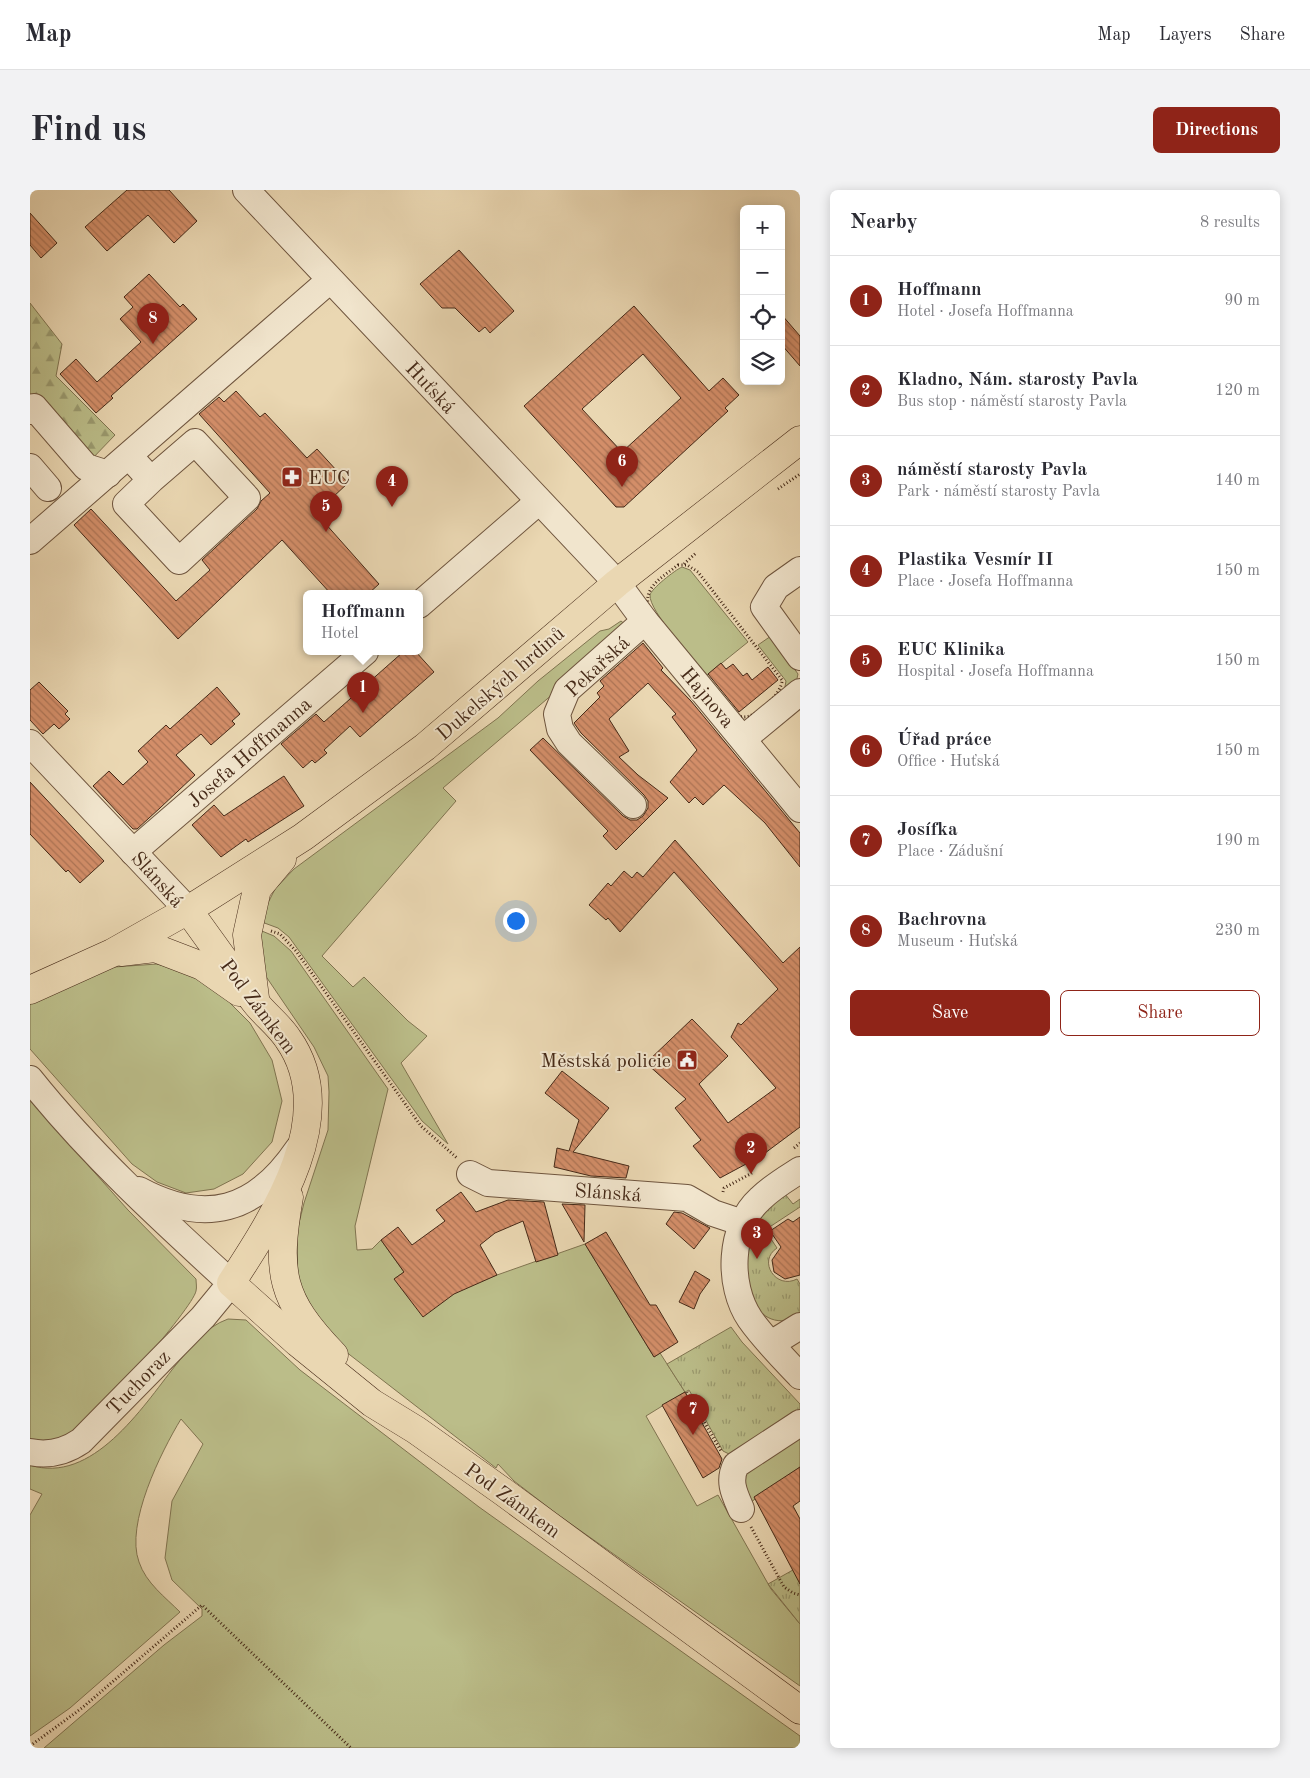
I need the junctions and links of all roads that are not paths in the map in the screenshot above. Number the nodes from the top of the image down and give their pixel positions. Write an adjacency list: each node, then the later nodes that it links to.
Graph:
1 (246, 190): 2 (street, Huťská)
2 (330, 280): 5 (street); 10 (street, Huťská)
3 (30, 411): 7 (street)
4 (800, 440): 13 (main road, Dukelských hrdinů)
5 (129, 456): 7 (street); 8 (street)
6 (30, 467): 9 (street)
7 (108, 474): 11 (street)
8 (151, 480): 8 (street)
9 (48, 488)
10 (538, 502): 13 (street, Huťská); 14 (street)
11 (35, 527)
12 (800, 570): 17 (street)
13 (617, 583): 15 (street, Hajnova); 23 (main road, Dukelských hrdinů)
14 (423, 602)
15 (645, 621): 19 (street, Hajnova); 21 (street, Pekařská)
16 (362, 655): 24 (street, Josefa Hoffmanna)
17 (800, 657)
18 (800, 692): 19 (street)
19 (739, 727): 22 (street, Hajnova)
20 (30, 743): 24 (street, Slánská)
21 (633, 805)
22 (800, 809)
23 (297, 840): 25 (main road, Dukelských hrdinů); 28 (main road)
24 (134, 852): 25 (street, Slánská)
25 (188, 910): 26 (main road, Slánská); 28 (main road, Pod Zámkem)
26 (112, 953): 27 (main road, Slánská); 28 (main road)
27 (30, 990)
28 (256, 1004): 30 (main road, Pod Zámkem)
29 (30, 1079): 34 (street, Pod Zámkem)
30 (304, 1140): 31 (main road, Pod Zámkem); 34 (street, Pod Zámkem)
31 (294, 1169): 36 (main road, Pod Zámkem); 41 (main road)
32 (800, 1170): 35 (street)
33 (470, 1174): 35 (street, Slánská)
34 (118, 1178): 36 (street, Pod Zámkem)
35 (743, 1223): 38 (street)
36 (231, 1283): 41 (main road, Pod Zámkem); 42 (street, Tuchoraz)
37 (800, 1326): 38 (street)
38 (771, 1344): 39 (street)
39 (800, 1376)
40 (800, 1423): 43 (street)
41 (416, 1430): 44 (main road, Pod Zámkem)
42 (30, 1452)
43 (740, 1509)
44 (800, 1710)

